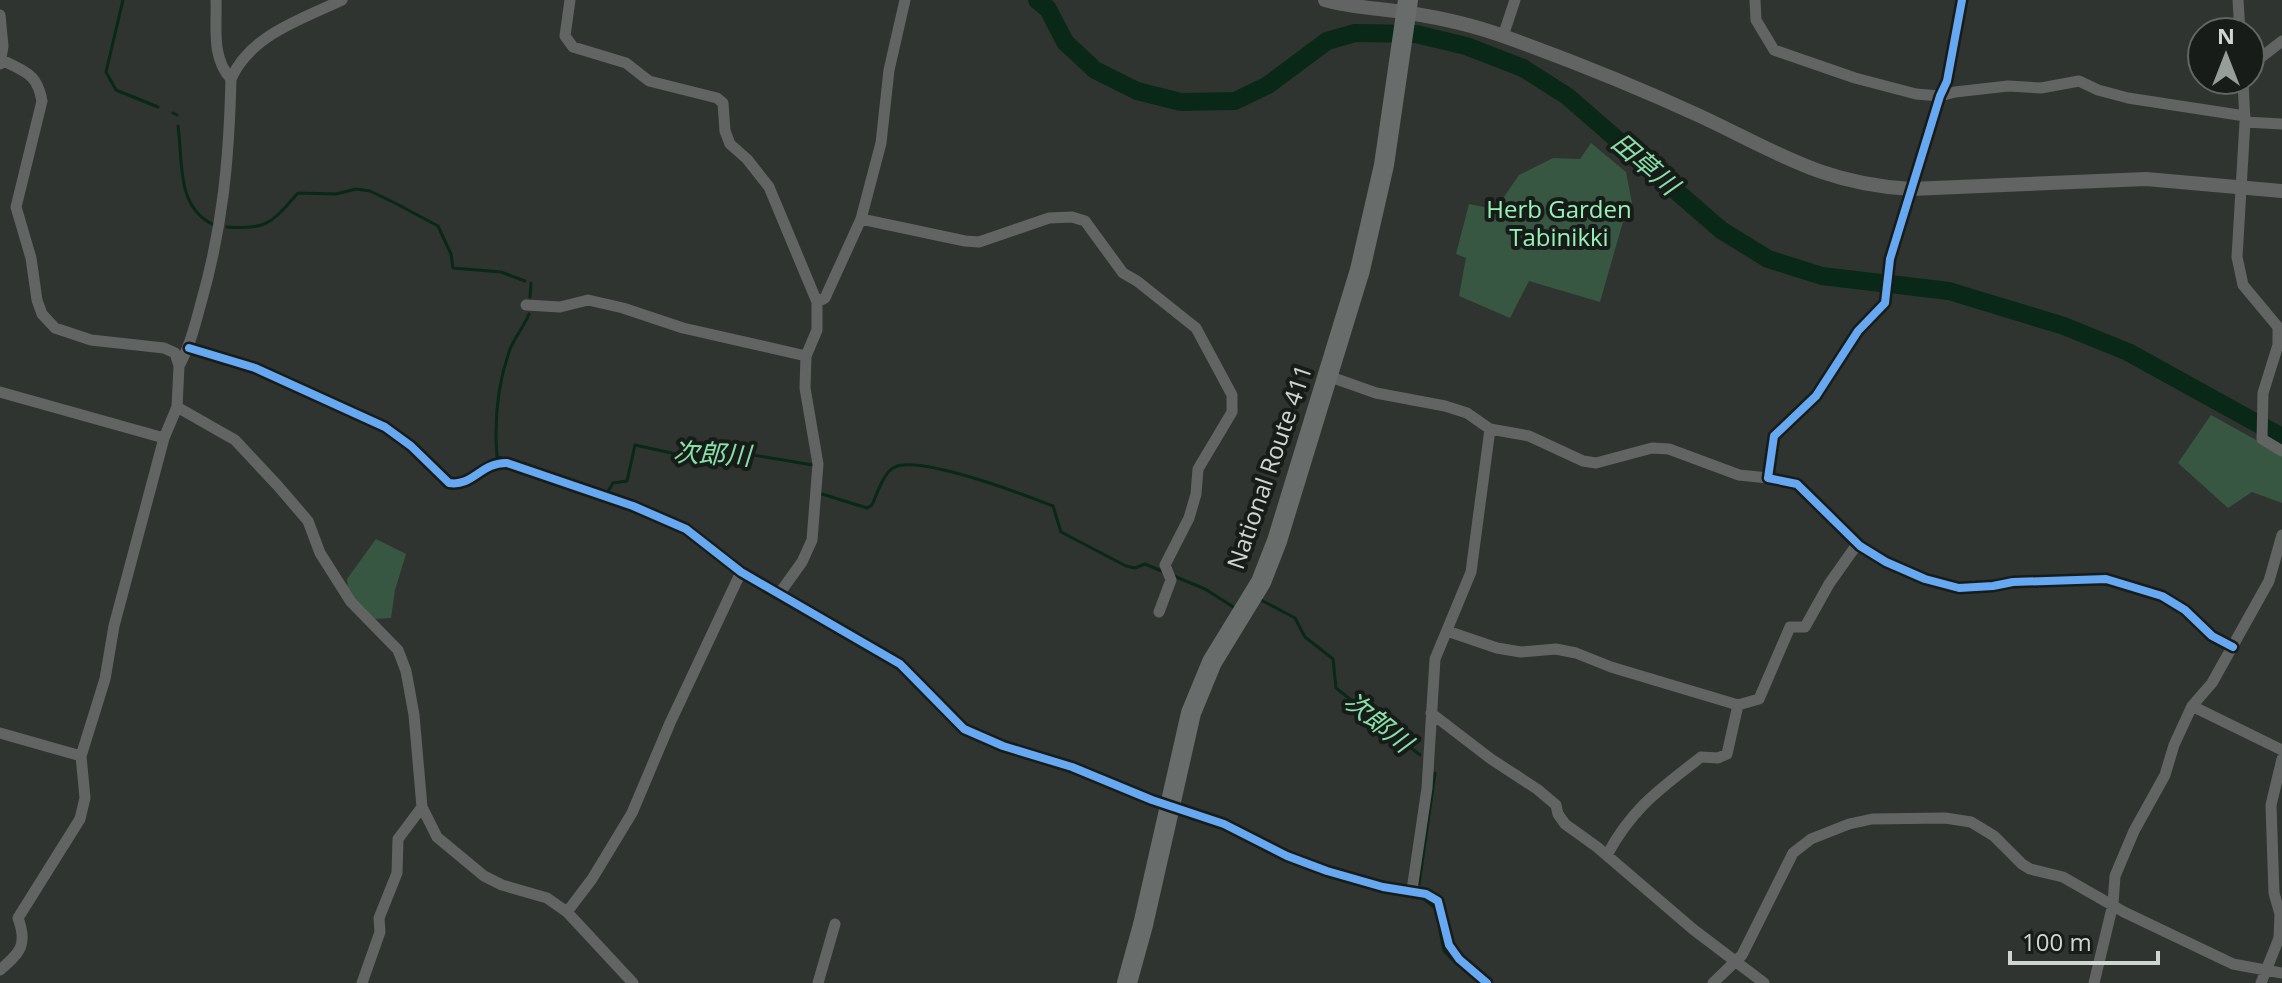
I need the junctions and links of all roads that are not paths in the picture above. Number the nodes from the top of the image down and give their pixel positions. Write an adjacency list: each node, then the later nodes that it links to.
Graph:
1 (216, 0): 15 (street)
2 (342, 0): 15 (street)
3 (570, 0): 24 (street)
4 (905, 0): 23 (street)
5 (1325, 0): 9 (street)
6 (1515, 0): 11 (street)
7 (1755, 0): 16 (street)
8 (1962, 0): 16 (street)
9 (1406, 13): 11 (street); 29 (highway, National Route 411)
10 (0, 15): 14 (street)
11 (1503, 36): 21 (street)
12 (2282, 41): 13 (street)
13 (2266, 54)
14 (1, 62): 28 (street)
15 (231, 79): 26 (street)
16 (1940, 96): 18 (street); 21 (street)
17 (2244, 96): 18 (street)
18 (2245, 119): 19 (street); 20 (street)
19 (2282, 124)
20 (2239, 186): 21 (street); 22 (street); 34 (street)
21 (1911, 189): 35 (street)
22 (2282, 191)
23 (861, 219): 24 (street); 40 (street)
24 (817, 302): 27 (street)
25 (526, 305): 27 (street)
26 (189, 348): 28 (street); 38 (street)
27 (806, 356): 39 (street)
28 (179, 366): 31 (street)
29 (1328, 376): 32 (street); 50 (highway, National Route 411)
30 (0, 392): 33 (street)
31 (177, 407): 33 (street); 51 (street)
32 (1490, 429): 35 (street); 41 (street)
33 (164, 438): 48 (street)
34 (2282, 451)
35 (1768, 478): 37 (street)
36 (2282, 535): 42 (street)
37 (1858, 543): 42 (street); 43 (street)
38 (741, 572): 39 (street); 55 (street)
39 (779, 594): 50 (street)
40 (1159, 612)
41 (1447, 631): 43 (street); 45 (street)
42 (2233, 647): 44 (street)
43 (1738, 705): 52 (street)
44 (2192, 706): 47 (street); 54 (street)
45 (1431, 713): 52 (street); 53 (street)
46 (0, 733): 48 (street)
47 (2282, 750)
48 (81, 756): 59 (street)
49 (2282, 759): 58 (street)
50 (1171, 805): 53 (street); 64 (highway, National Route 411)
51 (422, 807): 55 (street); 61 (street)
52 (1607, 855): 57 (street)
53 (1412, 890): 65 (street)
54 (2113, 904): 57 (street); 58 (street); 68 (street)
55 (567, 912): 62 (street)
56 (835, 924): 63 (street)
57 (1735, 962): 66 (street); 67 (street)
58 (2268, 968): 60 (street); 69 (street)
59 (0, 970)
60 (2282, 973)
61 (362, 983)
62 (633, 983)
63 (818, 983)
64 (1127, 983)
65 (1487, 983)
66 (1713, 983)
67 (1764, 983)
68 (2094, 983)
69 (2261, 983)

